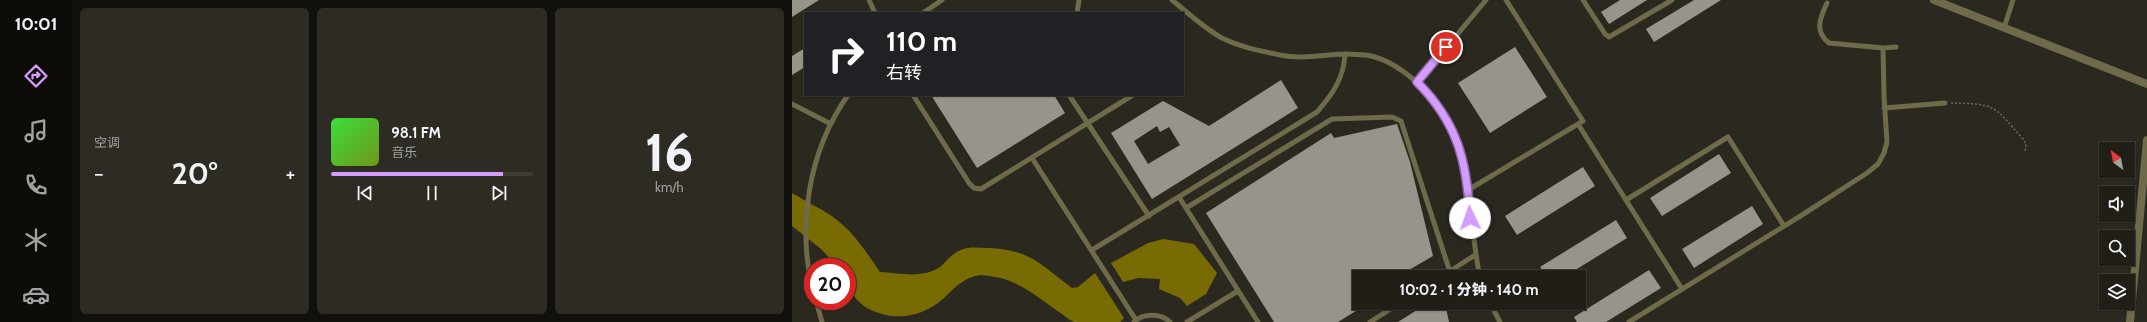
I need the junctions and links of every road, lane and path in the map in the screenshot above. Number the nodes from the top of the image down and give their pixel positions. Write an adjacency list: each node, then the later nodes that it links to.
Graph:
1 (869, 0): 12 (lane)
2 (942, 0): 13 (lane)
3 (1079, 0): 14 (lane)
4 (1172, 0): 18 (lane)
5 (1486, 0): 19 (lane)
6 (1506, 0): 30 (lane)
7 (1583, 0): 8 (lane)
8 (1672, 0)
9 (1934, 0): 15 (street)
10 (2013, 0): 15 (lane)
11 (1827, 3): 17 (lane)
12 (875, 12)
13 (924, 12)
14 (1077, 12)
15 (2004, 28): 20 (street)
16 (1896, 47): 17 (lane)
17 (1883, 48): 27 (lane)
18 (1345, 54): 19 (lane); 35 (lane)
19 (1417, 82): 34 (lane)
20 (2147, 84)
21 (847, 96): 29 (lane)
22 (914, 96): 33 (lane)
23 (1070, 96): 28 (lane)
24 (1131, 96): 28 (lane)
25 (1945, 103): 27 (lane); 32 (path)
26 (792, 104): 29 (lane)
27 (1884, 108): 39 (lane)
28 (1088, 123): 33 (lane); 38 (lane)
29 (831, 124): 42 (lane)
30 (1578, 124): 34 (lane); 36 (lane)
31 (2147, 140): 59 (street)
32 (2025, 152)
33 (1032, 158): 40 (lane)
34 (1468, 190): 41 (lane)
35 (1179, 197): 37 (lane); 38 (lane)
36 (1626, 200): 39 (lane); 46 (lane)
37 (1186, 208): 43 (lane); 47 (lane)
38 (1149, 216): 40 (lane)
39 (1784, 226): 46 (lane)
40 (1092, 250): 51 (lane)
41 (1475, 255): 44 (lane); 45 (lane)
42 (808, 258)
43 (1449, 270)
44 (1453, 270)
45 (1478, 270)
46 (1682, 289): 58 (lane)
47 (1238, 291): 54 (lane); 55 (lane)
48 (819, 310): 52 (lane)
49 (1389, 310): 56 (lane)
50 (1494, 310): 57 (lane)
51 (1135, 321): 53 (lane)
52 (822, 322)
53 (1170, 322)
54 (1187, 322)
55 (1258, 322)
56 (1370, 322)
57 (1500, 322)
58 (1629, 322)
59 (2130, 322)

